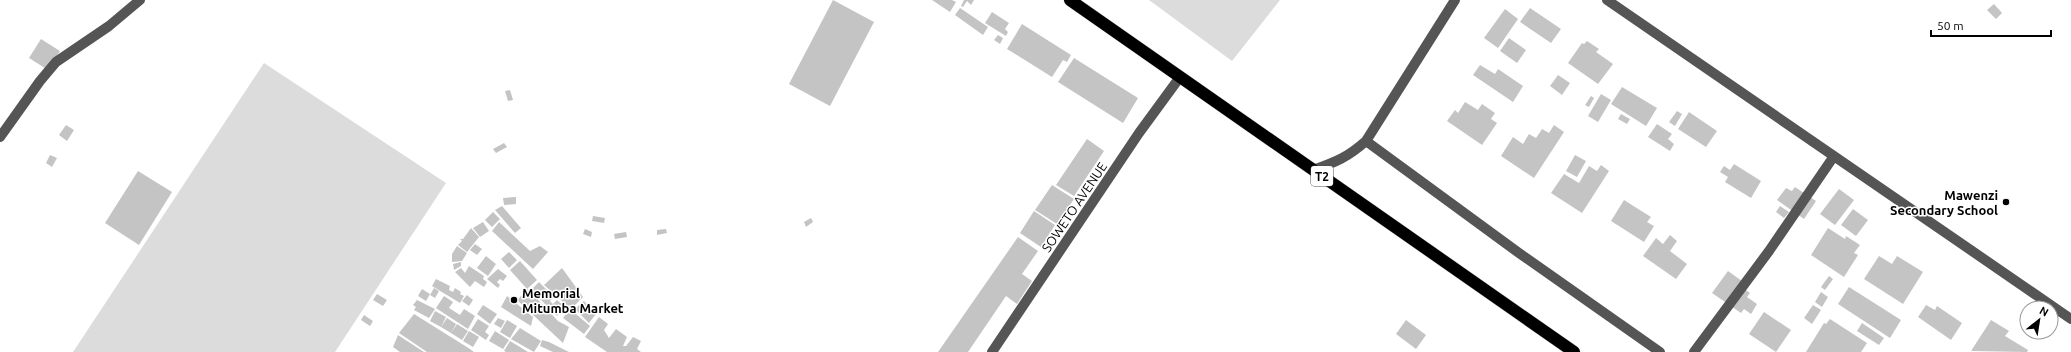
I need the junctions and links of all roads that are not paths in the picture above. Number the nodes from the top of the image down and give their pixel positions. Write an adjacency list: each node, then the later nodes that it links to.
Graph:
1 (140, 0): 6 (street)
2 (1070, 0): 5 (highway, T2)
3 (1455, 0): 7 (street)
4 (1607, 0): 8 (street)
5 (1180, 77): 9 (highway, T2); 11 (street, SOWETO AVENUE)
6 (0, 137)
7 (1366, 141): 9 (street); 13 (street)
8 (1834, 156): 10 (street); 14 (street)
9 (1313, 170): 12 (highway, T2)
10 (2071, 319)
11 (992, 352)
12 (1574, 352)
13 (1660, 352)
14 (1694, 352)

